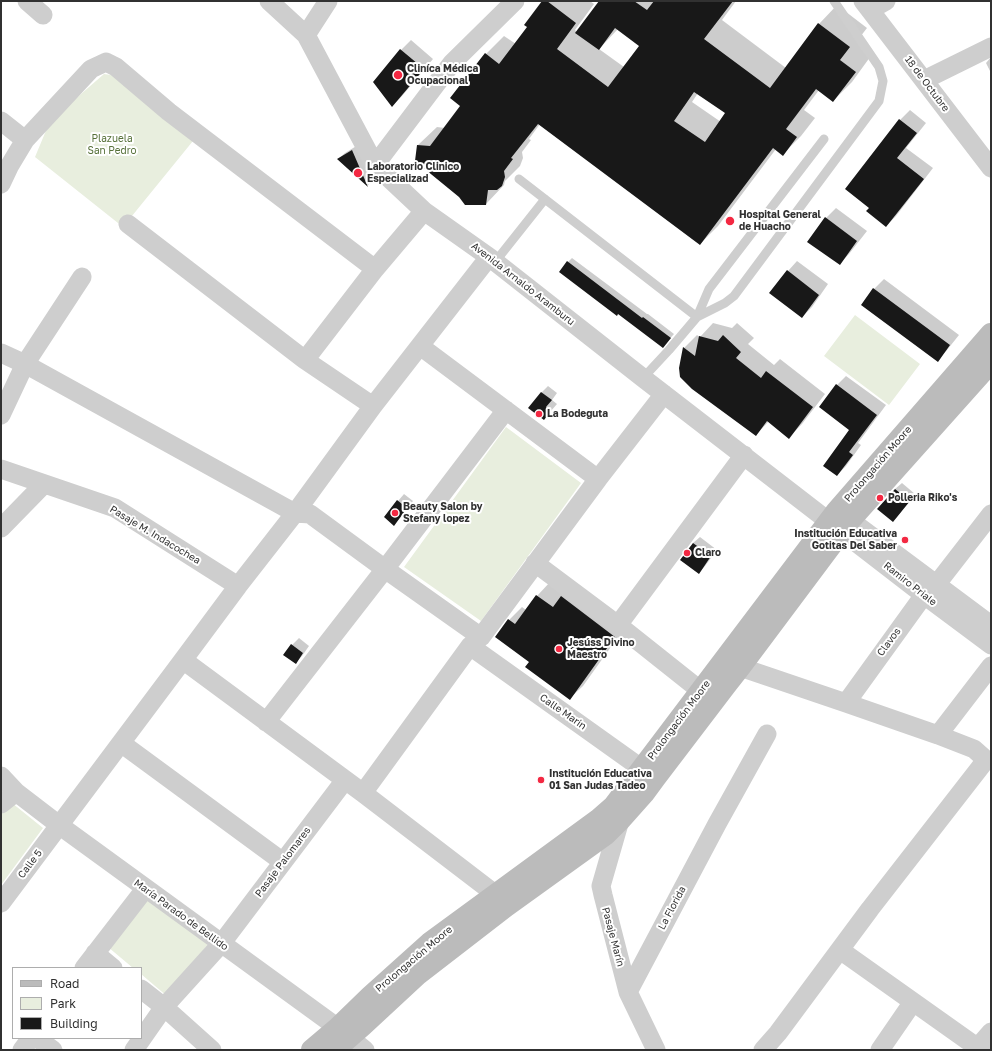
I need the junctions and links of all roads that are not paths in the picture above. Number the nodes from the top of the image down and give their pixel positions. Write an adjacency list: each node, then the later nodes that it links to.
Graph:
1 (27, 1): 8 (street)
2 (269, 1): 9 (street, Avenida Arnaldo Aramburu)
3 (328, 1): 9 (street)
4 (515, 1): 16 (street)
5 (834, 1): 26 (lane)
6 (886, 1): 7 (street)
7 (866, 6): 11 (street, 18 de Octubre)
8 (43, 15)
9 (306, 35): 16 (street, Avenida Arnaldo Aramburu)
10 (991, 47): 11 (street)
11 (924, 80): 15 (street, 18 de Octubre)
12 (1, 121): 14 (street)
13 (824, 138): 26 (lane)
14 (25, 140): 19 (street); 24 (street)
15 (984, 148): 17 (street, 18 de Octubre)
16 (375, 165): 21 (street, Avenida Arnaldo Aramburu)
17 (991, 168)
18 (519, 178): 20 (lane)
19 (1, 184)
20 (545, 199): 23 (lane); 26 (lane)
21 (424, 211): 23 (street, Avenida Arnaldo Aramburu); 24 (street)
22 (128, 224): 30 (street)
23 (492, 259): 28 (street, Calle 5); 33 (street, Avenida Arnaldo Aramburu)
24 (375, 269): 30 (street)
25 (82, 277): 32 (street)
26 (697, 317): 33 (lane)
27 (991, 334): 44 (street, Prolongación Moore)
28 (420, 346): 35 (street, Calle 5); 36 (street)
29 (1, 353): 32 (street, Calle Marin)
30 (305, 360): 35 (street)
31 (991, 362): 44 (street, Prolongación Moore)
32 (26, 364): 37 (street); 42 (street, Calle Marin)
33 (642, 378): 34 (street, Avenida Arnaldo Aramburu)
34 (664, 394): 38 (street, Avenida Arnaldo Aramburu); 40 (street)
35 (373, 406): 42 (street, Calle 5)
36 (506, 410): 40 (street); 47 (street)
37 (1, 415)
38 (744, 455): 44 (street, Avenida Arnaldo Aramburu); 50 (street)
39 (1, 469): 41 (street, Pasaje M. Indacochea)
40 (598, 479): 46 (street)
41 (44, 484): 45 (street); 48 (street, Pasaje M. Indacochea)
42 (295, 513): 47 (street, Calle Marin); 48 (street, Calle 5)
43 (991, 514): 49 (street, Clavos)
44 (840, 521): 49 (street, Ramiro Priale); 56 (street, Prolongación Moore); 57 (street, Prolongación Moore)
45 (1, 528)
46 (535, 563): 50 (street); 52 (street)
47 (385, 569): 52 (street, Calle Marin); 59 (street)
48 (238, 586): 54 (street, Calle 5)
49 (930, 590): 51 (street, Ramiro Priale); 53 (street, Ramiro Priale); 58 (street, Clavos)
50 (618, 625): 57 (street)
51 (991, 626)
52 (476, 641): 63 (street, Calle Marin); 67 (street)
53 (991, 645)
54 (183, 660): 59 (street); 62 (street, Calle 5)
55 (991, 666): 61 (street)
56 (740, 667): 57 (street, Prolongación Moore); 58 (street)
57 (708, 696): 63 (street, Prolongación Moore)
58 (846, 702): 61 (street)
59 (266, 722): 65 (street)
60 (767, 734): 80 (street, La Florida)
61 (938, 735): 76 (street)
62 (121, 742): 70 (street, Calle 5); 71 (street)
63 (649, 773): 69 (street, Prolongación Moore)
64 (1, 776): 66 (street, María Parado de Bellido)
65 (345, 780): 67 (street); 71 (street, Pasaje Palomares)
66 (16, 792): 68 (street); 70 (street, María Parado de Bellido)
67 (363, 793): 73 (street)
68 (1, 804)
69 (617, 813): 73 (street, Prolongación Moore); 80 (street, Pasaje Marín)
70 (59, 825): 72 (street, María Parado de Bellido); 74 (street, Calle 5)
71 (283, 862): 75 (street, Pasaje Palomares)
72 (145, 888): 75 (street, María Parado de Bellido); 77 (street)
73 (501, 900): 88 (street, Prolongación Moore)
74 (1, 903)
75 (221, 944): 82 (street, Pasaje Palomares); 88 (street, María Parado de Bellido)
76 (840, 950): 81 (street); 96 (street)
77 (89, 961): 78 (street)
78 (110, 967)
79 (142, 990): 82 (street)
80 (628, 992): 95 (street, Pasaje Marín)
81 (913, 1002): 89 (street); 97 (street)
82 (164, 1007): 87 (street, Pasaje Palomares); 93 (street)
83 (991, 1032): 89 (street)
84 (30, 1039): 90 (street)
85 (38, 1039): 91 (street)
86 (142, 1039): 92 (street, Pasaje Palomares)
87 (142, 1039)
88 (346, 1041): 94 (street, Prolongación Moore)
89 (979, 1049)
90 (22, 1050)
91 (53, 1050)
92 (134, 1050)
93 (212, 1050)
94 (312, 1050)
95 (656, 1050)
96 (763, 1050)
97 (880, 1050)

